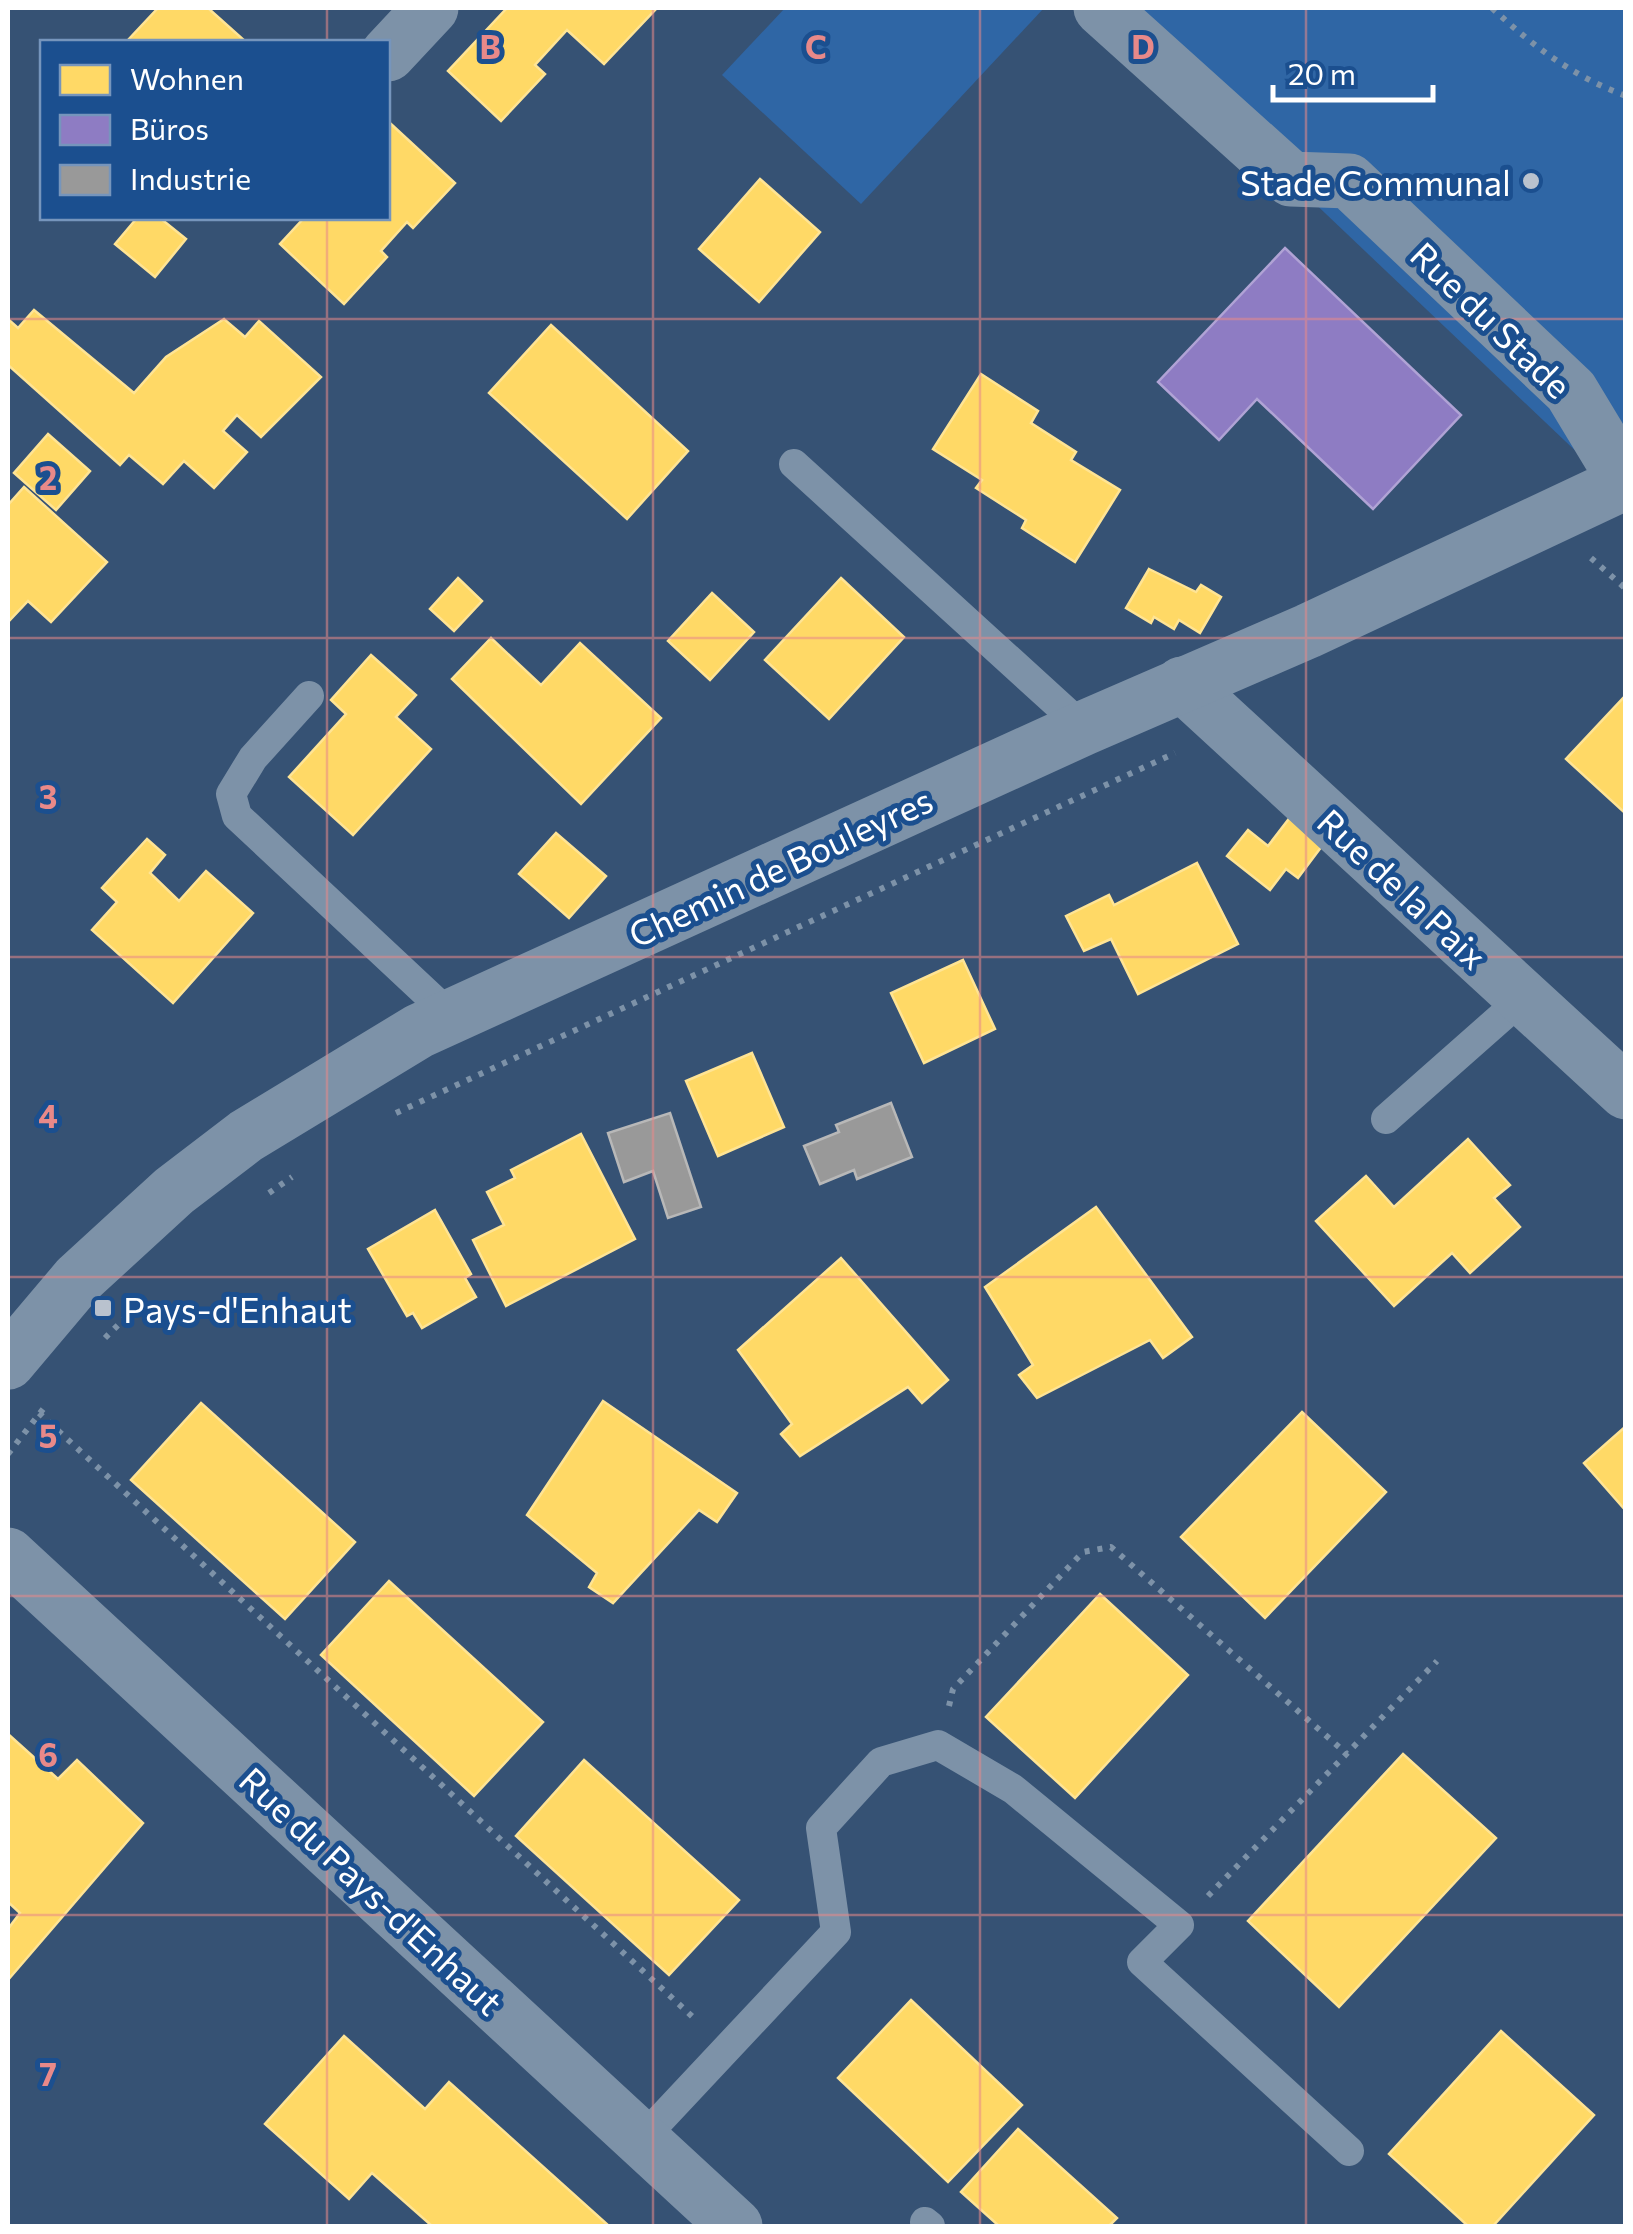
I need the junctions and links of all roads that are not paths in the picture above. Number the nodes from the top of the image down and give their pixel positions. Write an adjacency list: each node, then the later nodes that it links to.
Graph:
1 (431, 8): 3 (street)
2 (1101, 8): 5 (street, Rue du Stade)
3 (390, 52)
4 (794, 464): 8 (lane)
5 (1626, 482): 6 (street, Chemin de Bouleyres)
6 (1182, 684): 8 (street, Chemin de Bouleyres); 9 (street, Rue de la Paix)
7 (309, 696): 10 (lane)
8 (1084, 728): 10 (street, Chemin de Bouleyres)
9 (1522, 998): 11 (street, Rue de la Paix); 12 (lane)
10 (452, 1017): 13 (street, Chemin de Bouleyres)
11 (1626, 1092)
12 (1386, 1120)
13 (8, 1362)
14 (8, 1554): 15 (street, Rue du Pays-d'Enhaut)
15 (642, 2140): 16 (lane); 17 (street, Rue du Pays-d'Enhaut)
16 (1349, 2151)
17 (735, 2226)

